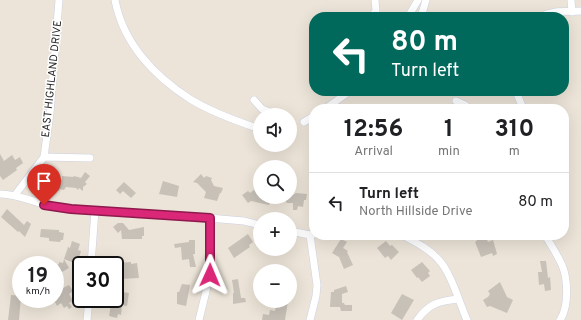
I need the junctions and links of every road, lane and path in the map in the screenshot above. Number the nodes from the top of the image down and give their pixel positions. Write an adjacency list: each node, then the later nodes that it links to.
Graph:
1 (59, 0): 21 (street, EAST HIGHLAND DRIVE)
2 (115, 0): 20 (street)
3 (375, 0): 8 (street)
4 (418, 0): 9 (street)
5 (426, 0): 10 (street)
6 (571, 0): 13 (street)
7 (581, 11): 13 (street)
8 (375, 12)
9 (411, 12)
10 (422, 12)
11 (555, 12): 12 (street)
12 (569, 12)
13 (572, 12)
14 (343, 96): 16 (street)
15 (254, 100): 17 (street)
16 (332, 104)
17 (261, 108)
18 (309, 119): 19 (street)
19 (304, 122)
20 (253, 126)
21 (44, 157): 22 (street); 24 (street)
22 (90, 158)
23 (0, 194): 24 (street)
24 (15, 195): 25 (street)
25 (95, 210): 26 (street); 33 (street)
26 (210, 218): 27 (street); 37 (street)
27 (253, 223)
28 (297, 232): 29 (street)
29 (309, 234)
30 (313, 240): 38 (street)
31 (411, 240): 34 (street)
32 (548, 240): 41 (street)
33 (92, 256)
34 (458, 299): 39 (street); 40 (street)
35 (88, 308): 36 (street)
36 (87, 320)
37 (199, 320)
38 (310, 320)
39 (417, 320)
40 (467, 320)
41 (560, 320)

